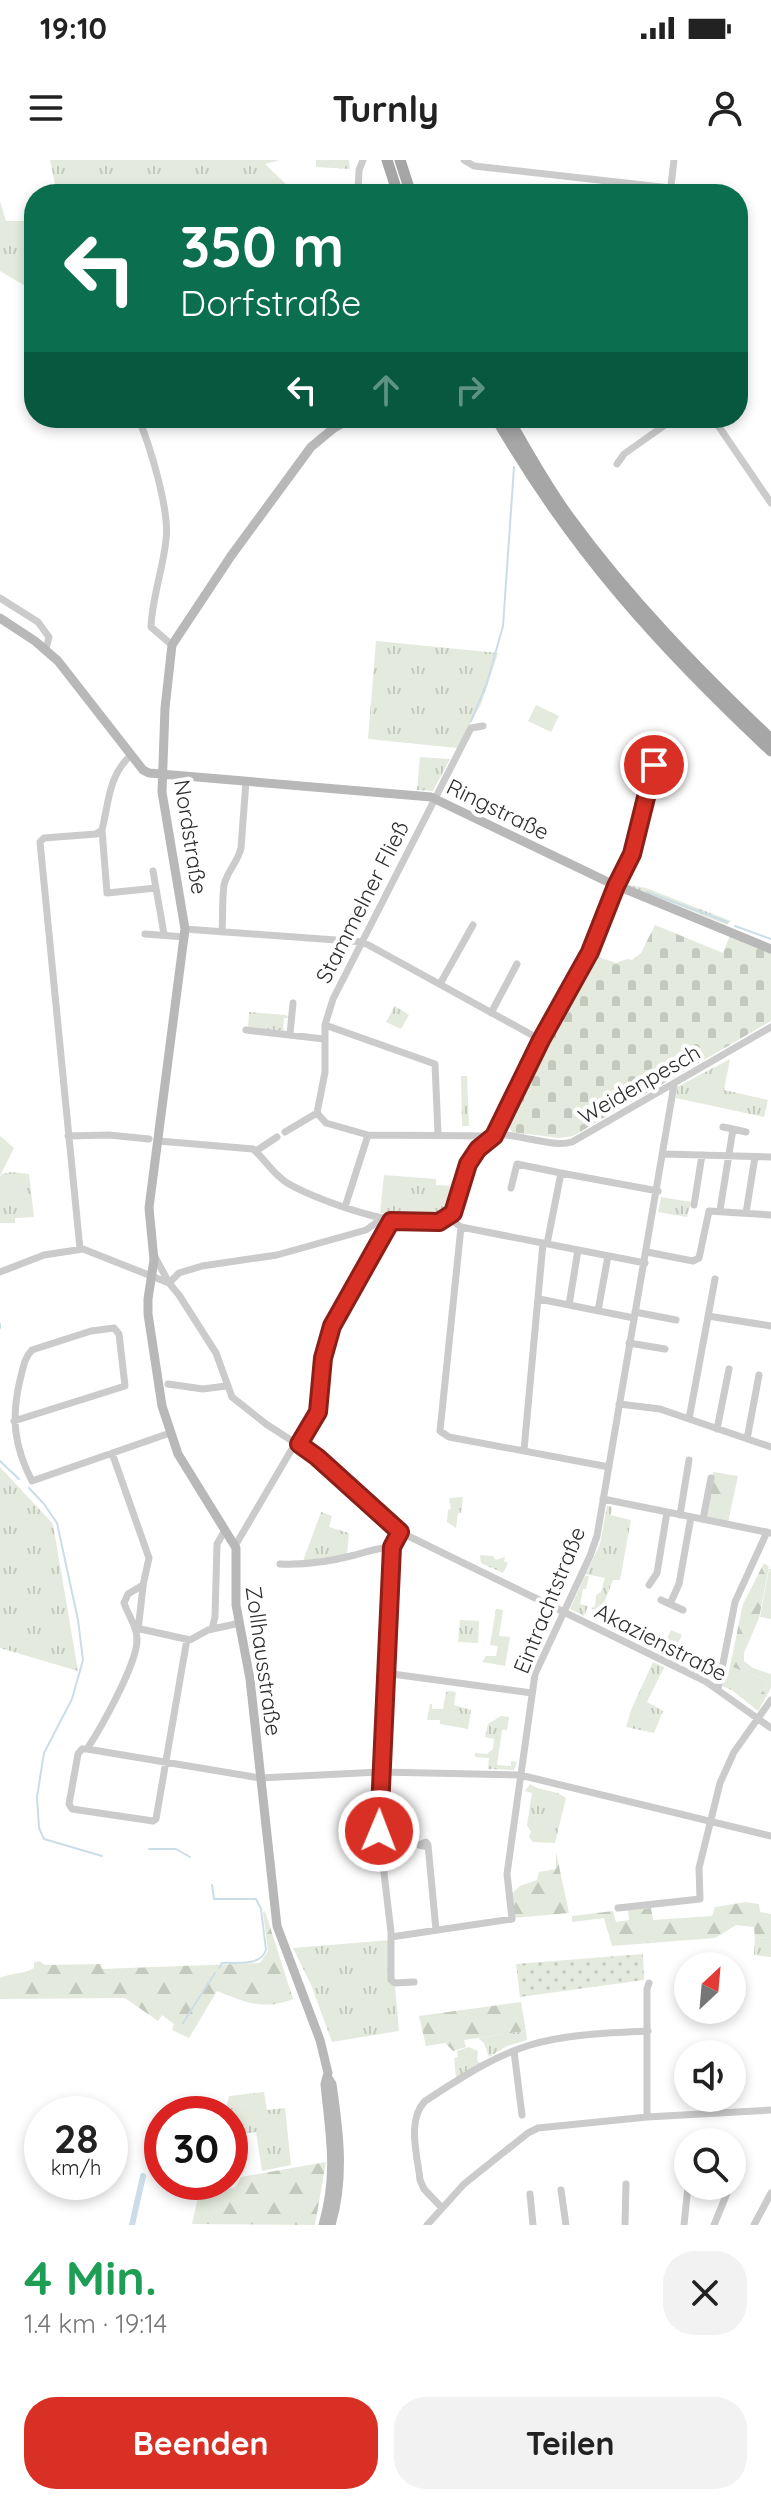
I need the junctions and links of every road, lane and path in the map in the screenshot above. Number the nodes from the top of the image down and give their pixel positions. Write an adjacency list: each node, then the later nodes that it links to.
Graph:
1 (363, 160): 6 (street)
2 (387, 160): 7 (main road)
3 (400, 160): 8 (main road)
4 (464, 160): 9 (street)
5 (674, 160): 10 (street)
6 (358, 184)
7 (395, 184)
8 (408, 184)
9 (615, 184)
10 (671, 184)
11 (141, 428): 21 (street)
12 (337, 428): 21 (street, Nordstraße)
13 (502, 428): 25 (main road)
14 (514, 428): 24 (main road)
15 (661, 428): 17 (street)
16 (720, 428): 18 (street)
17 (617, 464)
18 (771, 503)
19 (0, 598): 22 (street)
20 (0, 618): 22 (street)
21 (172, 645): 29 (street, Nordstraße)
22 (46, 649): 26 (street)
23 (483, 726): 32 (street, Stammelner Fließ)
24 (771, 739)
25 (771, 751)
26 (131, 755): 28 (street); 33 (street)
27 (654, 765): 35 (street)
28 (143, 770): 29 (street, Ringstraße); 31 (street)
29 (163, 775): 30 (street, Ringstraße); 31 (street, Nordstraße)
30 (246, 781): 32 (street, Ringstraße); 38 (street)
31 (162, 792): 39 (street, Nordstraße)
32 (435, 798): 35 (street, Ringstraße); 42 (street, Stammelner Fließ)
33 (102, 830): 36 (street); 62 (street)
34 (153, 871): 36 (street)
35 (616, 886): 43 (street, Ringstraße); 53 (street)
36 (156, 888): 41 (street)
37 (473, 925): 45 (street)
38 (222, 932): 39 (street); 42 (street)
39 (185, 933): 41 (street); 65 (street, Nordstraße)
40 (145, 934): 41 (street)
41 (164, 934)
42 (363, 942): 45 (street); 48 (street, Stammelner Fließ)
43 (771, 947)
44 (517, 964): 47 (street)
45 (440, 984): 47 (street)
46 (293, 1003): 51 (street)
47 (491, 1013): 53 (street)
48 (325, 1025): 52 (street, Stammelner Fließ); 60 (street)
49 (771, 1027): 54 (street, Weidenpesch)
50 (246, 1030): 51 (street)
51 (290, 1034): 52 (street)
52 (324, 1039): 55 (street, Stammelner Fließ)
53 (541, 1040): 63 (street)
54 (674, 1085): 63 (street, Weidenpesch); 67 (street, Eintrachtstraße)
55 (317, 1113): 58 (street); 61 (street, Weidenpesch)
56 (723, 1127): 57 (street)
57 (733, 1129): 59 (street); 69 (street)
58 (285, 1132)
59 (746, 1132)
60 (438, 1134): 61 (street, Weidenpesch); 63 (street, Weidenpesch)
61 (368, 1135): 76 (street)
62 (68, 1136): 65 (street); 85 (street)
63 (494, 1136): 80 (street)
64 (277, 1137): 66 (street)
65 (154, 1140): 66 (street); 88 (street, Nordstraße)
66 (256, 1151): 76 (street)
67 (664, 1154): 68 (street); 74 (street, Eintrachtstraße)
68 (702, 1155): 69 (street); 75 (street)
69 (728, 1156): 70 (street); 77 (street)
70 (755, 1157): 71 (street); 78 (street)
71 (771, 1157)
72 (561, 1173): 73 (street); 74 (street); 84 (street)
73 (511, 1188)
74 (658, 1191): 87 (street, Eintrachtstraße)
75 (694, 1205)
76 (345, 1207): 81 (street)
77 (720, 1210): 78 (street); 87 (street)
78 (746, 1213): 79 (street)
79 (771, 1215)
80 (449, 1218): 82 (street); 83 (street)
81 (380, 1220): 82 (street); 94 (street)
82 (391, 1221): 114 (street)
83 (461, 1227): 84 (street); 116 (street)
84 (545, 1244): 86 (street); 95 (street)
85 (80, 1249): 91 (street); 92 (street)
86 (578, 1250): 89 (street); 96 (street)
87 (647, 1252): 90 (street, Eintrachtstraße)
88 (154, 1255): 92 (street, Nordstraße); 94 (street)
89 (608, 1256): 90 (street); 97 (street)
90 (645, 1263): 98 (street, Eintrachtstraße)
91 (0, 1272)
92 (152, 1276): 94 (street); 112 (street)
93 (715, 1279): 99 (street)
94 (169, 1283): 107 (street)
95 (539, 1299): 96 (street); 116 (street)
96 (569, 1305): 97 (street)
97 (598, 1311): 98 (street)
98 (634, 1315): 100 (street); 102 (street, Eintrachtstraße)
99 (708, 1316): 101 (street); 109 (street)
100 (676, 1320)
101 (771, 1326)
102 (629, 1343): 103 (street); 108 (street, Eintrachtstraße)
103 (665, 1349)
104 (729, 1369): 111 (street)
105 (759, 1375): 113 (street)
106 (168, 1384): 107 (street)
107 (226, 1386): 114 (street, Akazienstraße)
108 (619, 1404): 109 (street); 119 (street, Eintrachtstraße)
109 (689, 1419): 111 (street)
110 (14, 1421): 110 (street); 117 (street)
111 (717, 1429): 113 (street)
112 (170, 1433): 117 (street); 126 (street)
113 (747, 1439): 115 (street)
114 (297, 1443): 127 (street, Akazienstraße); 129 (street)
115 (771, 1447)
116 (524, 1450): 119 (street)
117 (112, 1453): 132 (street)
118 (689, 1460): 123 (street)
119 (609, 1467): 121 (street, Eintrachtstraße)
120 (711, 1478): 125 (street)
121 (603, 1499): 122 (street); 137 (street, Eintrachtstraße)
122 (667, 1512): 123 (street); 133 (street)
123 (680, 1515): 124 (street)
124 (691, 1517): 125 (street); 135 (street)
125 (703, 1519): 128 (street)
126 (225, 1530): 129 (street); 139 (street)
127 (400, 1532): 130 (street); 137 (street, Akazienstraße)
128 (769, 1532): 143 (street)
129 (235, 1546): 138 (street, Zollhausstraße)
130 (392, 1547): 131 (street); 142 (street)
131 (280, 1564)
132 (143, 1585): 140 (street); 140 (street)
133 (649, 1585)
134 (661, 1600): 135 (street)
135 (670, 1604): 136 (street)
136 (683, 1610)
137 (563, 1612): 143 (street, Akazienstraße); 144 (street, Eintrachtstraße)
138 (240, 1623): 139 (street); 152 (street, Zollhausstraße)
139 (212, 1629): 141 (street)
140 (137, 1631): 141 (street); 148 (street)
141 (187, 1639): 149 (street)
142 (385, 1673): 144 (street); 150 (street)
143 (718, 1689): 146 (street, Akazienstraße)
144 (532, 1693): 151 (street, Eintrachtstraße)
145 (771, 1700): 146 (street)
146 (758, 1719): 147 (street, Akazienstraße); 153 (street)
147 (771, 1728)
148 (87, 1749): 149 (street); 149 (street)
149 (166, 1762): 152 (street)
150 (380, 1772): 151 (street); 152 (street); 158 (street)
151 (520, 1775): 153 (street); 157 (street, Eintrachtstraße)
152 (260, 1778): 163 (street, Zollhausstraße)
153 (710, 1821): 154 (street); 156 (street)
154 (771, 1836)
155 (428, 1847): 157 (street)
156 (618, 1908)
157 (436, 1930): 158 (street)
158 (391, 1937): 159 (street)
159 (414, 1982)
160 (649, 1983): 161 (street)
161 (648, 2031): 162 (street); 166 (street)
162 (514, 2051): 165 (street); 173 (street)
163 (328, 2078): 174 (street); 175 (street)
164 (771, 2110): 166 (street)
165 (522, 2115)
166 (647, 2117): 173 (street)
167 (626, 2184): 179 (street)
168 (561, 2190): 178 (street)
169 (771, 2193): 182 (street)
170 (530, 2194): 177 (street)
171 (687, 2200): 180 (street)
172 (724, 2200): 181 (street)
173 (442, 2208): 176 (street)
174 (323, 2225)
175 (331, 2225)
176 (427, 2225)
177 (533, 2225)
178 (566, 2225)
179 (625, 2225)
180 (684, 2225)
181 (714, 2225)
182 (754, 2225)

